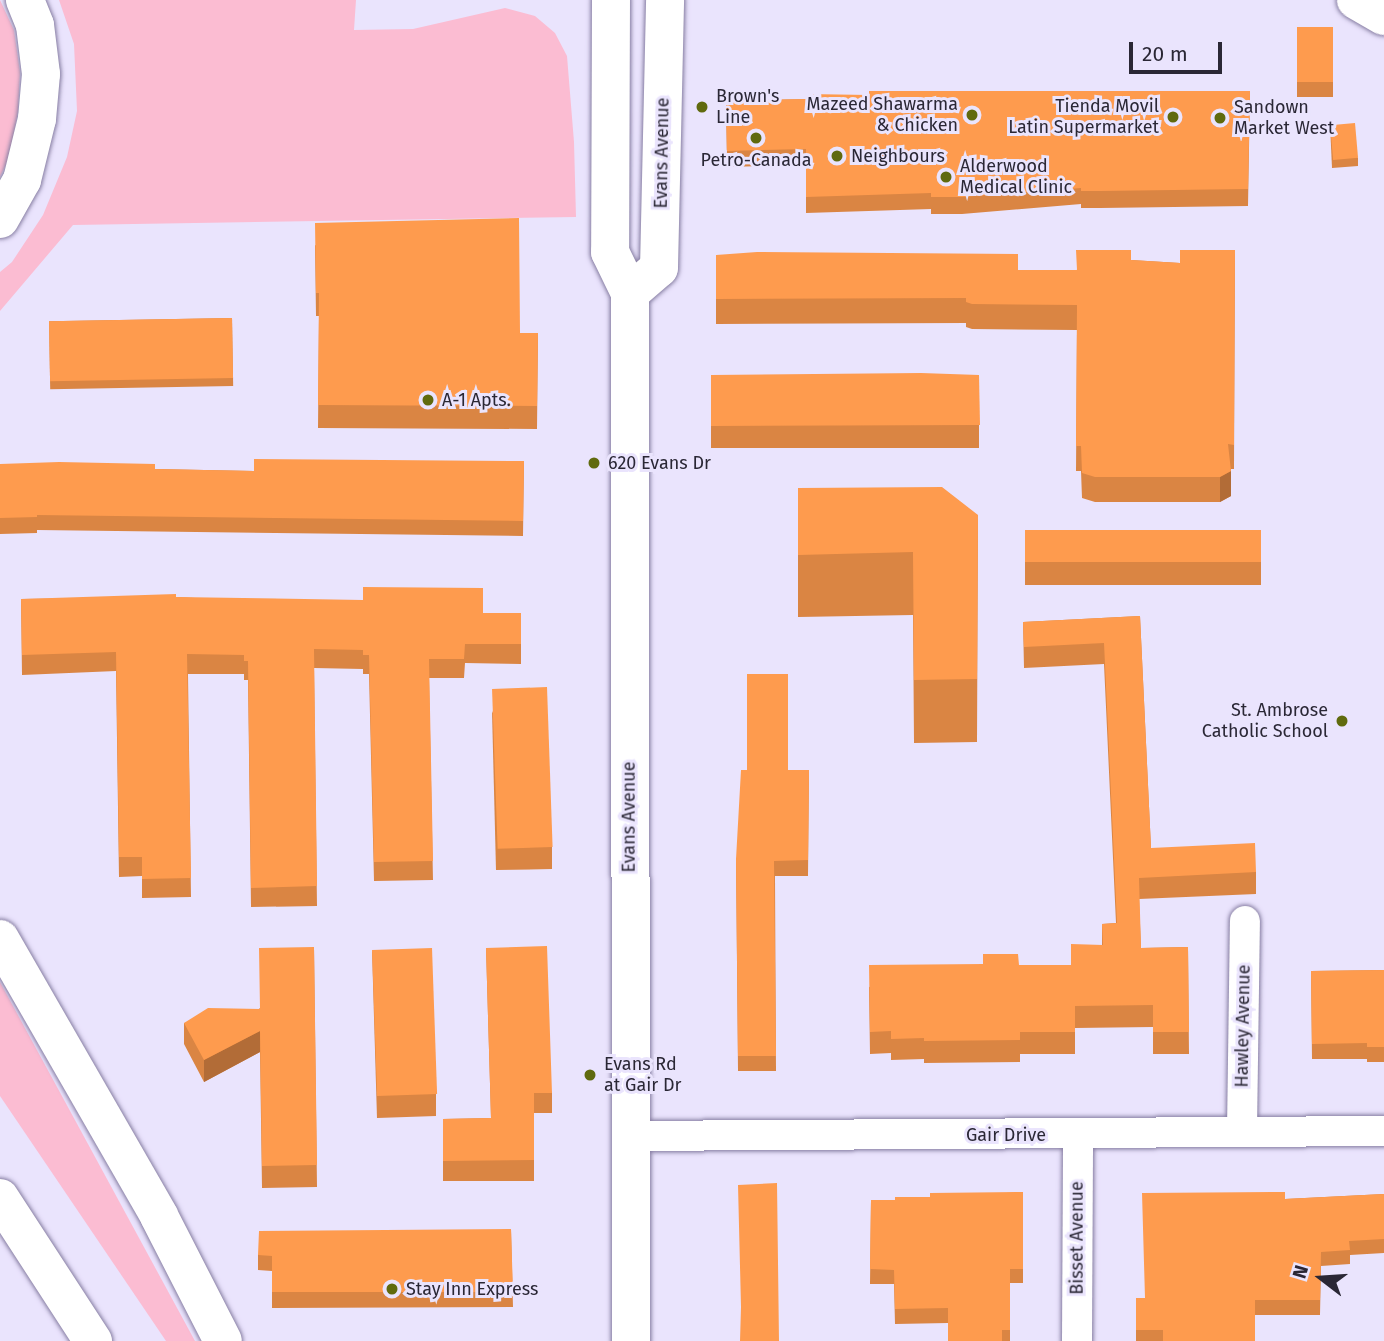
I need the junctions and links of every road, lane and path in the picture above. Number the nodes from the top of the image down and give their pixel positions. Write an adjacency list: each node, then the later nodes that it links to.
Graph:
1 (25, 0): 6 (main road)
2 (611, 0): 7 (main road, Evans Avenue)
3 (665, 0): 7 (main road, Evans Avenue)
4 (1356, 0): 5 (main road)
5 (1384, 16)
6 (0, 219)
7 (630, 293): 13 (main road, Evans Avenue)
8 (1245, 921): 10 (street, Hawley Avenue)
9 (0, 939): 16 (main road)
10 (1242, 1131): 11 (street, Gair Drive); 12 (street, Gair Drive)
11 (1384, 1131)
12 (1078, 1134): 13 (street, Gair Drive); 18 (street, Bisset Avenue)
13 (629, 1136): 17 (main road, Evans Avenue)
14 (0, 1198): 15 (main road)
15 (93, 1341)
16 (223, 1341)
17 (631, 1341)
18 (1077, 1341)

